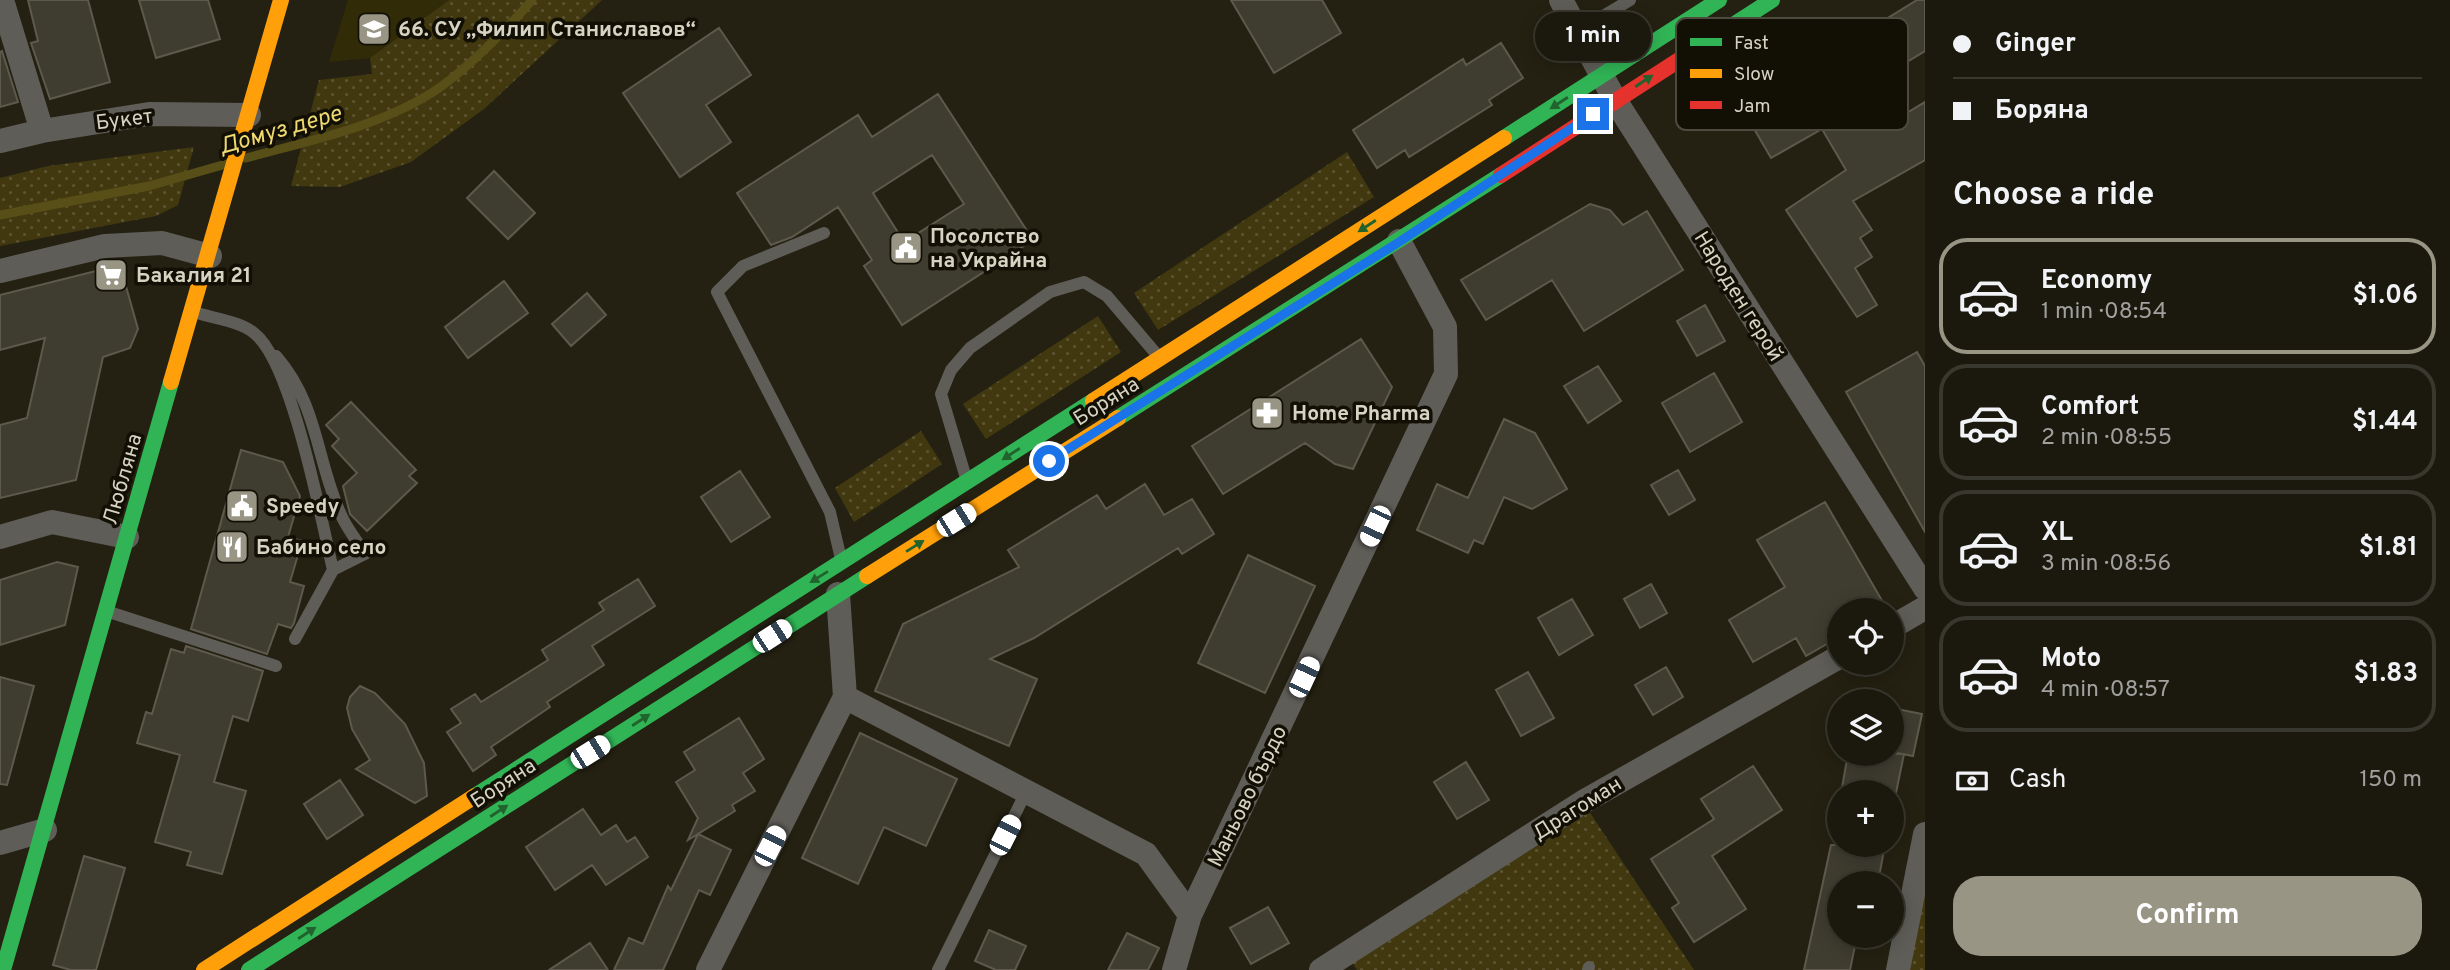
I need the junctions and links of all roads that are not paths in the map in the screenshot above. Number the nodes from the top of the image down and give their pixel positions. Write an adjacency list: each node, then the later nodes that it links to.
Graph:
1 (2, 0): 15 (street)
2 (281, 0): 14 (street, Любляна)
3 (1561, 0): 10 (street, Народен герой)
4 (1630, 0): 10 (lane)
5 (1719, 0): 7 (street, Боряна)
6 (1772, 0): 8 (street, Боряна, one-way to 6)
7 (1691, 18)
8 (1744, 18)
9 (1676, 28): 12 (street, Боряна)
10 (1578, 30): 12 (street, Народен герой)
11 (1676, 61): 13 (street, Боряна, one-way to 11)
12 (1602, 75): 13 (street, Народен герой); 23 (street, Боряна, one-way to 23)
13 (1615, 100): 18 (street, Боряна); 29 (street, Народен герой)
14 (247, 124): 15 (street, Букет); 19 (street, Любляна)
15 (42, 131): 16 (street, Букет)
16 (0, 141)
17 (824, 233): 27 (lane)
18 (1399, 242): 30 (street, Боряна, one-way to 18); 42 (street, Маньово бърдо)
19 (210, 256): 20 (street); 21 (street, Любляна)
20 (0, 271)
21 (193, 312): 22 (lane); 26 (street, Любляна)
22 (272, 351): 28 (lane); 28 (lane)
23 (1161, 359): 24 (street, Боряна, one-way to 24); 24 (lane)
24 (967, 482): 27 (street, Боряна)
25 (0, 537): 26 (street)
26 (127, 537): 32 (street, Любляна)
27 (842, 563): 44 (street, Боряна, one-way to 44)
28 (333, 570): 34 (lane)
29 (1925, 588)
30 (838, 594): 37 (street); 45 (street, Боряна, one-way to 30)
31 (1925, 608): 33 (street)
32 (106, 611): 36 (lane); 39 (street, Любляна)
33 (1904, 620)
34 (295, 639)
35 (1827, 664): 49 (street, Драгоман)
36 (276, 666)
37 (845, 697): 38 (street); 46 (street)
38 (1027, 790): 42 (street); 47 (lane)
39 (45, 830): 41 (street); 43 (street, Любляна)
40 (1925, 834): 50 (street)
41 (0, 843)
42 (1190, 915): 48 (street, Маньово бърдо)
43 (3, 970)
44 (204, 970)
45 (249, 970)
46 (708, 970)
47 (938, 970)
48 (1174, 970)
49 (1321, 970)
50 (1898, 970)

